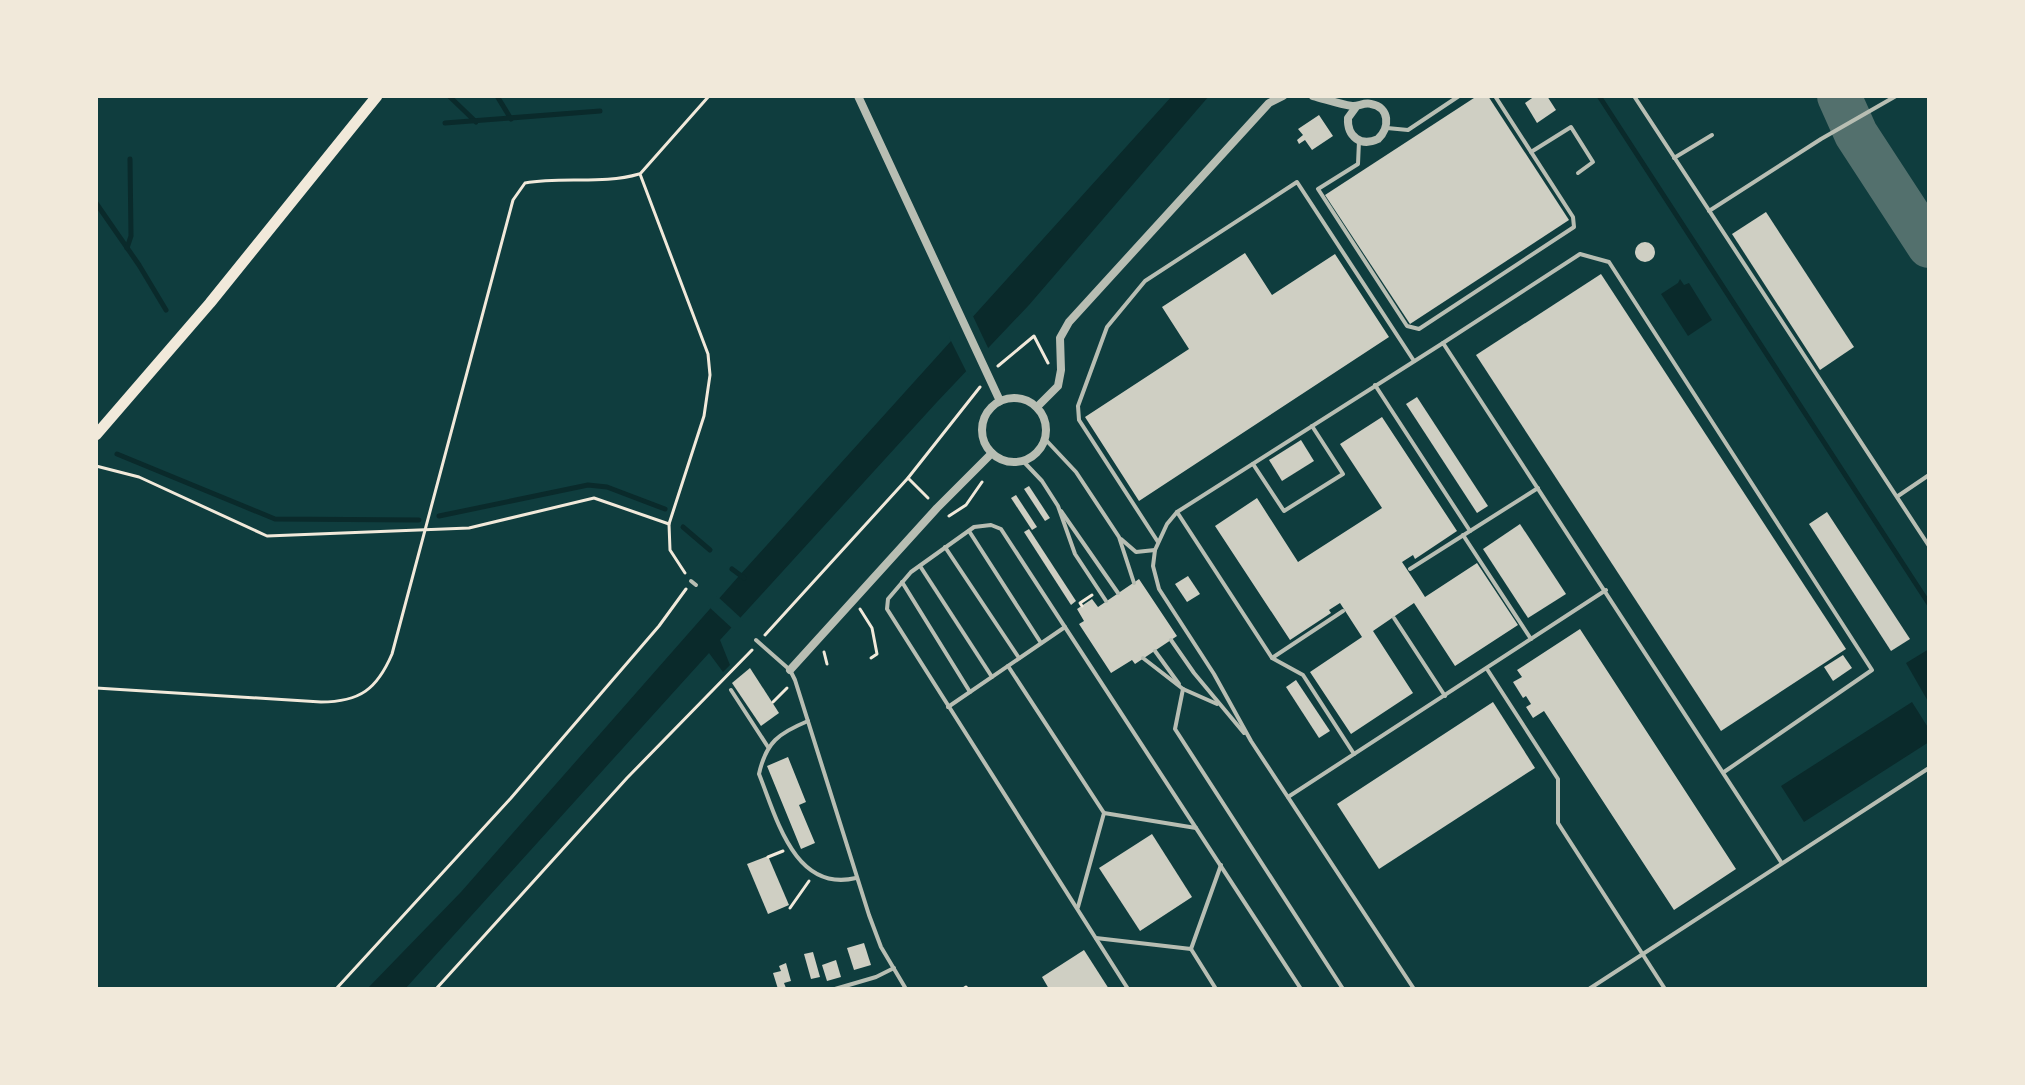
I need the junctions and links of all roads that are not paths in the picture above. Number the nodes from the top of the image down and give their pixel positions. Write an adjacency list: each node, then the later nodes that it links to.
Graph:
1 (377, 96): 23 (main road)
2 (858, 96): 20 (street)
3 (1283, 96): 21 (street)
4 (1313, 96): 9 (street)
5 (1459, 96): 10 (lane)
6 (1495, 96): 13 (lane)
7 (1634, 96): 14 (lane)
8 (1896, 96): 16 (lane)
9 (1356, 107): 10 (street); 12 (street)
10 (1386, 128): 12 (street)
11 (1712, 135): 14 (lane)
12 (1359, 141): 13 (lane)
13 (1531, 152): 15 (lane)
14 (1674, 158): 16 (lane)
15 (1578, 173)
16 (1709, 211): 30 (lane)
17 (1443, 343): 18 (lane); 29 (lane); 74 (lane)
18 (1414, 361): 19 (lane); 37 (lane)
19 (1375, 385): 22 (lane); 34 (lane)
20 (1000, 401): 21 (street); 25 (street)
21 (1037, 407): 24 (street)
22 (1312, 426): 27 (lane); 27 (lane)
23 (96, 435)
24 (1045, 439): 26 (street); 36 (lane)
25 (992, 453): 26 (street); 61 (street)
26 (1023, 461): 31 (lane)
27 (1253, 464): 32 (lane)
28 (1929, 475): 30 (lane)
29 (1538, 488): 34 (lane); 45 (lane)
30 (1898, 496): 38 (lane)
31 (1058, 506): 46 (lane); 47 (lane)
32 (1177, 512): 37 (lane); 58 (lane)
33 (969, 531): 39 (lane); 50 (lane); 54 (lane)
34 (1470, 531): 35 (lane)
35 (1463, 535): 42 (lane); 51 (lane)
36 (1119, 537): 40 (lane); 44 (lane)
37 (1158, 542): 40 (lane)
38 (1929, 546)
39 (945, 547): 41 (lane); 56 (lane)
40 (1155, 550): 70 (lane)
41 (920, 566): 43 (lane); 62 (lane)
42 (1410, 569)
43 (902, 582): 65 (lane); 68 (lane)
44 (1134, 583)
45 (1606, 590): 51 (lane); 74 (lane)
46 (1118, 593)
47 (1106, 601)
48 (1343, 611): 58 (lane)
49 (1394, 618): 66 (lane)
50 (1065, 627): 54 (lane); 77 (lane)
51 (1531, 639): 60 (lane)
52 (1171, 640): 67 (lane)
53 (757, 642): 61 (lane)
54 (1041, 643): 56 (lane)
55 (1155, 651): 63 (lane)
56 (1019, 658): 59 (lane)
57 (1143, 658): 63 (lane)
58 (1272, 658): 72 (lane)
59 (1008, 666): 62 (lane); 76 (lane)
60 (1487, 668): 66 (lane); 84 (lane)
61 (790, 670): 69 (lane)
62 (992, 677): 65 (lane)
63 (1183, 689): 67 (lane); 91 (lane)
64 (731, 690): 71 (lane)
65 (970, 692): 68 (lane)
66 (1445, 696): 72 (lane)
67 (1219, 704): 70 (lane)
68 (948, 707): 81 (lane)
69 (808, 721): 71 (lane); 80 (lane)
70 (1251, 741): 75 (lane)
71 (768, 747): 80 (lane)
72 (1354, 754): 75 (lane)
73 (1929, 768): 78 (lane)
74 (1724, 772): 78 (lane)
75 (1288, 797): 92 (lane)
76 (1104, 813): 77 (lane); 81 (lane)
77 (1196, 828): 79 (lane)
78 (1781, 862): 84 (lane)
79 (1221, 865): 83 (lane); 90 (lane)
80 (856, 878): 85 (lane)
81 (1077, 910): 82 (lane)
82 (1096, 938): 83 (lane); 88 (lane)
83 (1191, 949): 89 (lane)
84 (1643, 954): 93 (lane); 94 (lane)
85 (894, 968): 86 (lane); 87 (lane)
86 (835, 989)
87 (906, 989)
88 (1128, 989)
89 (1216, 989)
90 (1301, 989)
91 (1343, 989)
92 (1414, 989)
93 (1589, 989)
94 (1665, 989)

